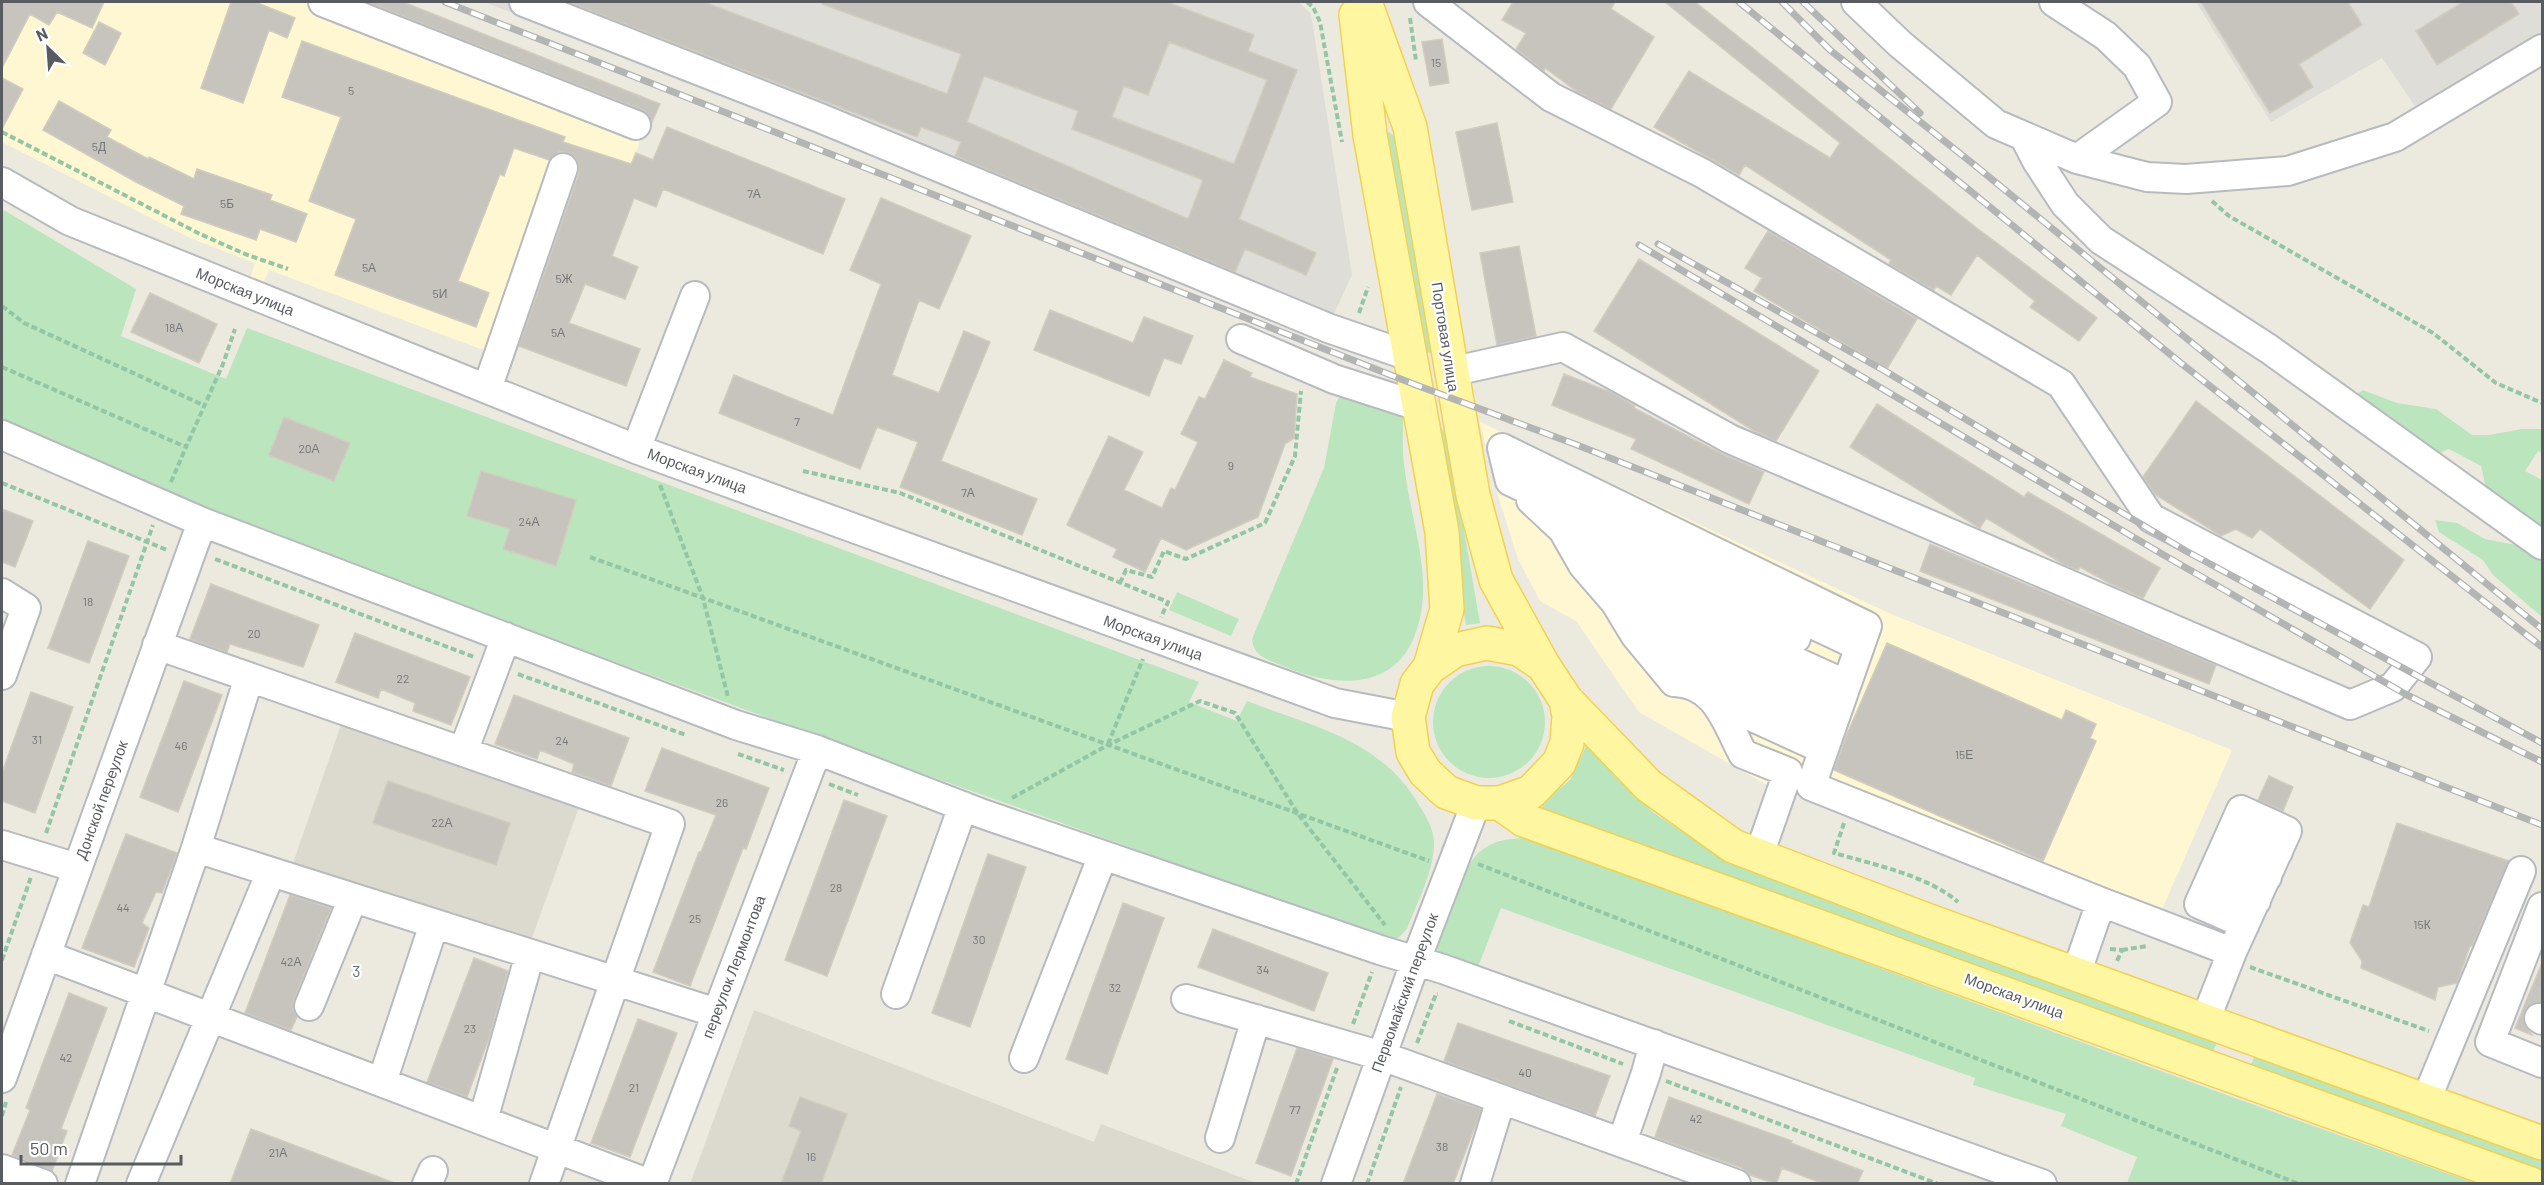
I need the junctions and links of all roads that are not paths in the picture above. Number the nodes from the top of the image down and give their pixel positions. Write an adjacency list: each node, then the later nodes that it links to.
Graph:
1 (322, 2): 9 (street)
2 (524, 2): 18 (street)
3 (1355, 2): 11 (main road)
4 (1365, 2): 10 (main road, Портовая улица)
5 (1428, 2): 19 (street)
6 (2054, 2): 13 (street)
7 (1874, 6): 12 (street)
8 (2542, 49): 13 (street)
9 (636, 125)
10 (1410, 128): 11 (main road); 19 (main road, Портовая улица)
11 (1370, 135): 18 (main road)
12 (2024, 136): 13 (street); 26 (street)
13 (2077, 159)
14 (562, 168): 20 (street)
15 (2, 182): 20 (street, Морская улица)
16 (695, 296): 23 (street)
17 (1241, 339): 21 (street)
18 (1412, 357): 21 (main road)
19 (1450, 372): 33 (main road, Портовая улица)
20 (487, 389): 23 (street, Морская улица)
21 (1421, 407): 35 (main road)
22 (2, 435): 25 (street)
23 (636, 449): 40 (street, Морская улица)
24 (1567, 520): 27 (street); 38 (street); 38 (street)
25 (202, 522): 31 (street); 32 (street, Донской переулок)
26 (2542, 545)
27 (1588, 554): 29 (street); 38 (street)
28 (2, 592): 34 (street)
29 (1620, 593): 30 (street); 38 (street)
30 (1639, 625): 37 (street); 38 (street)
31 (506, 637): 41 (street); 42 (street)
32 (157, 645): 36 (street); 50 (street, Донской переулок)
33 (1544, 665): 35 (main road); 39 (main road)
34 (3, 667)
35 (1430, 668): 40 (main road)
36 (249, 677): 42 (street); 46 (street)
37 (1720, 689): 38 (street); 48 (street)
38 (1841, 696): 55 (street)
39 (1566, 699): 43 (main road); 48 (main road)
40 (1408, 717): 43 (main road)
41 (817, 750): 44 (street); 69 (street, переулок Лермонтова)
42 (463, 752): 63 (street)
43 (1488, 803): 61 (street, Первомайский переулок); 78 (main road, Морская улица)
44 (973, 810): 47 (street); 65 (street)
45 (2, 845): 50 (street)
46 (196, 848): 52 (street); 64 (street)
47 (1103, 855): 61 (street); 76 (street)
48 (1759, 855): 62 (main road)
49 (2221, 856): 54 (street); 54 (street); 54 (street)
50 (77, 868): 59 (street, Донской переулок)
51 (2521, 871): 82 (street)
52 (271, 872): 53 (street); 70 (street)
53 (353, 898): 57 (street); 68 (street)
54 (2256, 901): 60 (street)
55 (2101, 902): 60 (street); 62 (street)
56 (2540, 920): 67 (street)
57 (434, 924): 58 (street); 80 (street)
58 (530, 954): 63 (street); 83 (street)
59 (46, 955): 64 (street); 79 (street, Донской переулок)
60 (2231, 956): 72 (street)
61 (1416, 960): 74 (street); 75 (street, Первомайский переулок)
62 (2076, 974): 72 (main road)
63 (615, 981): 69 (street); 87 (street)
64 (146, 993): 70 (street); 90 (street)
65 (896, 994)
66 (1186, 999): 71 (street)
67 (2524, 1000): 77 (street)
68 (309, 1005)
69 (717, 1013): 93 (street, переулок Лермонтова)
70 (210, 1017): 80 (street); 91 (street)
71 (1256, 1019): 75 (street); 84 (street)
72 (2205, 1021): 73 (main road)
73 (2236, 1031): 78 (main road); 82 (main road)
74 (1654, 1044): 86 (street); 97 (street)
75 (1383, 1056): 81 (street); 94 (street, Первомайский переулок)
76 (1024, 1058)
77 (2542, 1061)
78 (2220, 1071): 98 (main road, Морская улица)
79 (2, 1078)
80 (381, 1082): 83 (street)
81 (1501, 1099): 86 (street); 95 (street)
82 (2426, 1100): 85 (main road)
83 (483, 1120): 87 (street)
84 (1220, 1138)
85 (2541, 1138)
86 (1622, 1142): 96 (street)
87 (556, 1148): 92 (street); 93 (street)
88 (2, 1169): 89 (street)
89 (43, 1184)
90 (80, 1184)
91 (141, 1184)
92 (544, 1184)
93 (651, 1184)
94 (1335, 1184)
95 (1475, 1184)
96 (1736, 1184)
97 (2042, 1184)
98 (2531, 1184)

